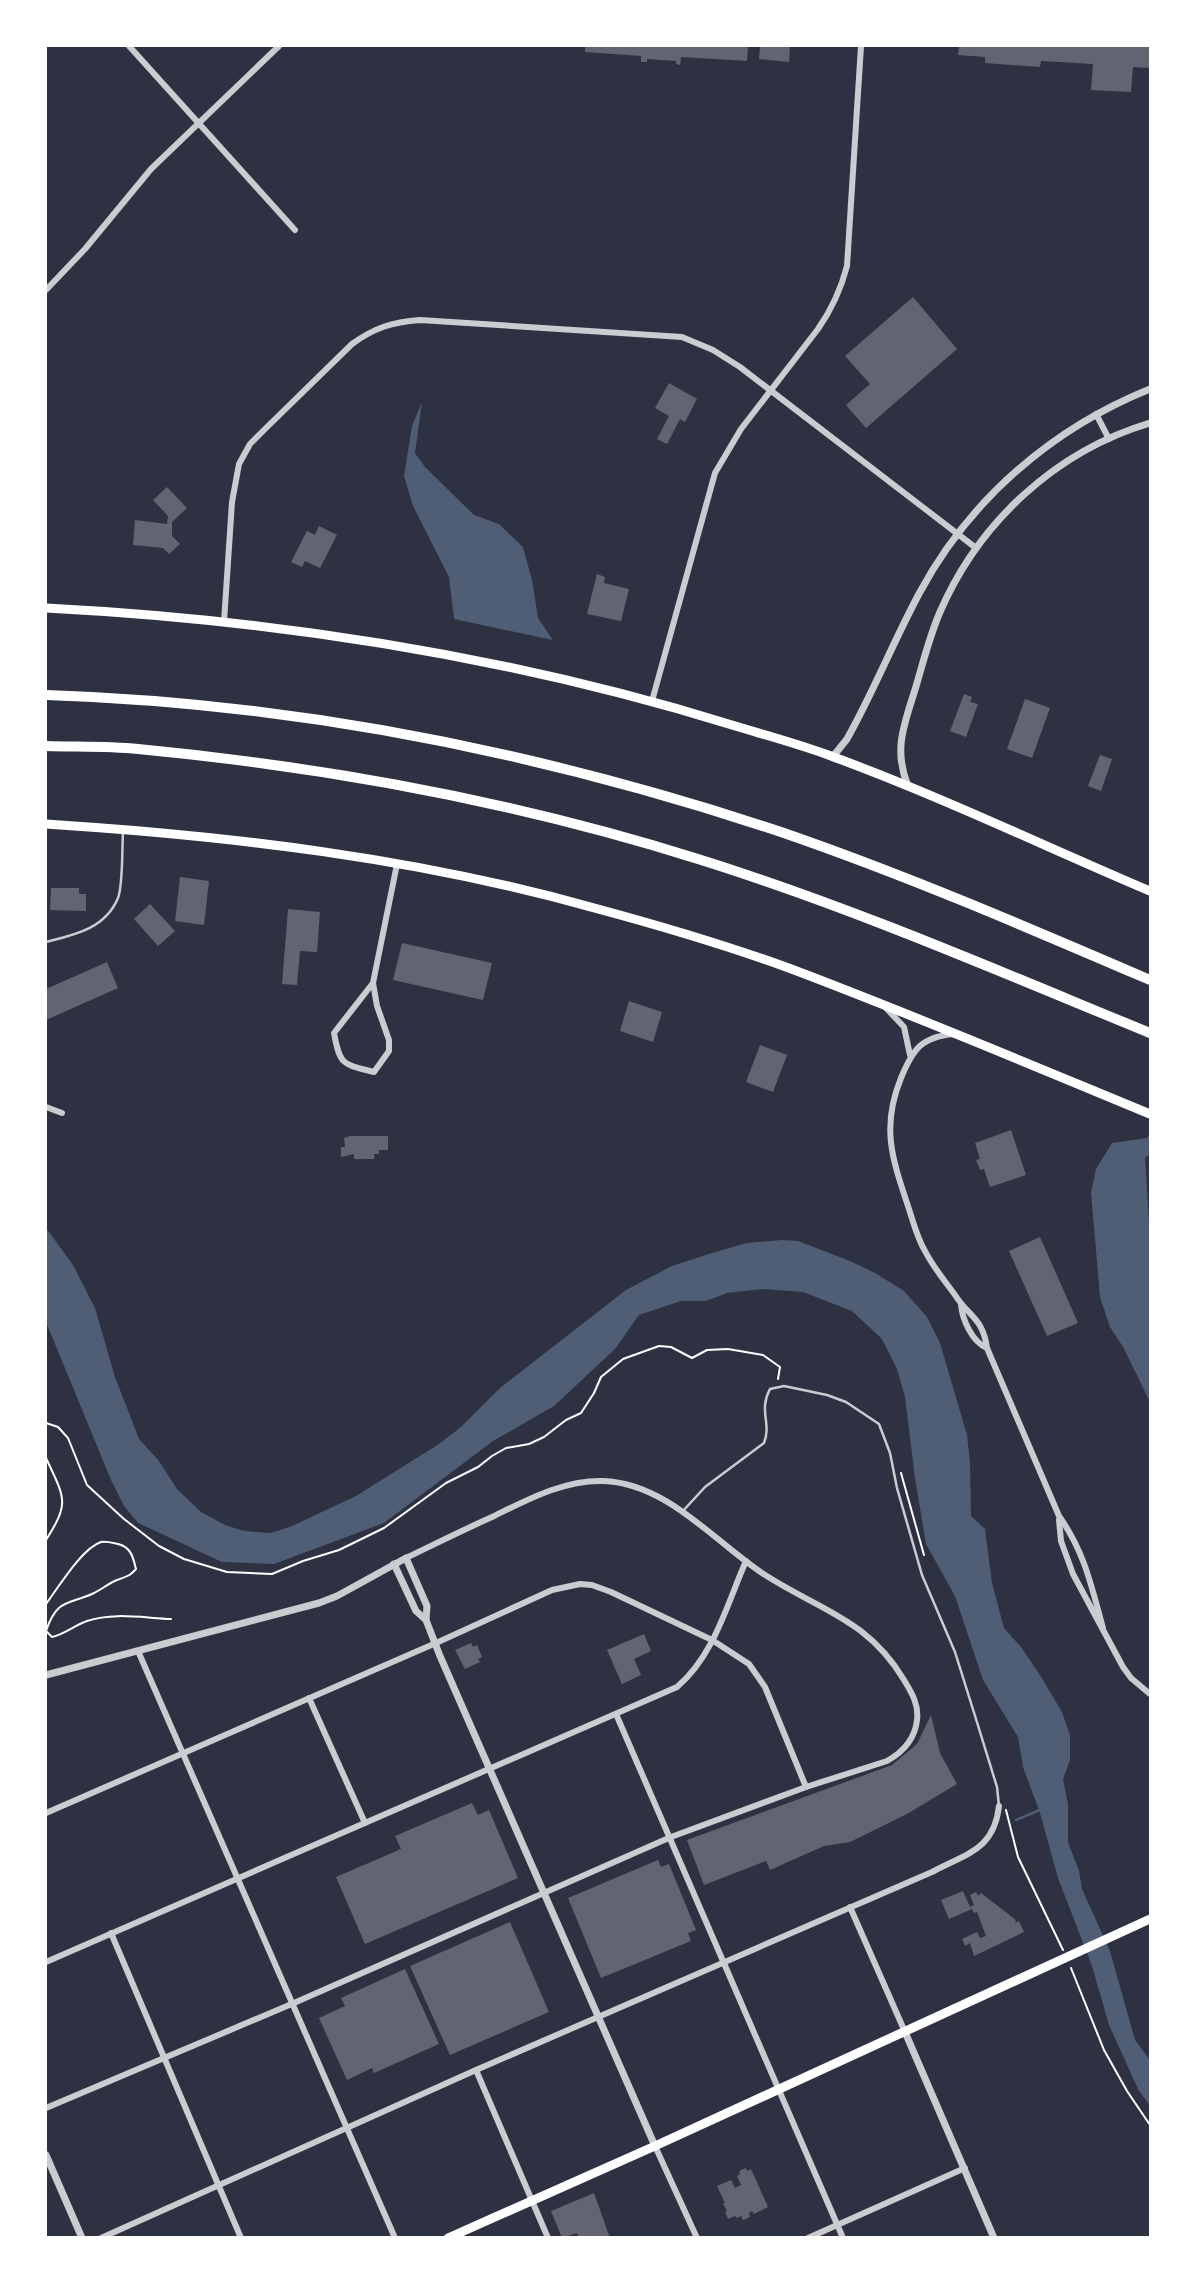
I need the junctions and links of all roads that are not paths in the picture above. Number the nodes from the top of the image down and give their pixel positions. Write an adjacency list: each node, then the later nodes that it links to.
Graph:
1 (128, 46): 4 (street)
2 (279, 46): 4 (street)
3 (861, 46): 8 (street)
4 (199, 124): 5 (street); 6 (street)
5 (295, 230)
6 (46, 290)
7 (1150, 389): 9 (street)
8 (770, 391): 12 (street); 15 (street); 17 (street)
9 (1096, 414): 11 (street); 12 (street)
10 (1150, 423): 11 (street)
11 (1109, 439): 13 (street)
12 (958, 534): 13 (street); 19 (street)
13 (976, 548): 20 (street)
14 (46, 608): 15 (main road)
15 (224, 622): 17 (main road)
16 (46, 695): 26 (highway)
17 (652, 701): 19 (main road)
18 (46, 746): 29 (highway)
19 (830, 756): 20 (main road)
20 (908, 786): 24 (main road)
21 (46, 824): 22 (main road)
22 (123, 829): 23 (main road); 25 (lane)
23 (397, 864): 27 (street); 28 (main road)
24 (1150, 891)
25 (46, 942)
26 (1150, 980)
27 (373, 983): 27 (street)
28 (884, 1007): 30 (main road); 31 (street)
29 (1150, 1033)
30 (956, 1034): 31 (street); 34 (main road)
31 (911, 1055): 36 (street)
32 (46, 1107): 33 (street)
33 (62, 1113)
34 (1150, 1114)
35 (682, 1512): 37 (street); 38 (street); 52 (lane)
36 (1059, 1516): 41 (street); 41 (street)
37 (406, 1558): 39 (street); 40 (street)
38 (746, 1561): 42 (street); 51 (street)
39 (394, 1564): 40 (street); 44 (street)
40 (426, 1620): 43 (street)
41 (1103, 1628): 46 (street)
42 (712, 1640): 43 (street); 48 (street); 51 (street)
43 (436, 1643): 47 (street); 50 (street)
44 (138, 1651): 45 (street); 49 (street)
45 (46, 1675)
46 (1150, 1694)
47 (309, 1698): 49 (street); 54 (street)
48 (615, 1714): 50 (street); 55 (street)
49 (183, 1753): 53 (street); 56 (street)
50 (489, 1769): 54 (street); 57 (street)
51 (806, 1787): 55 (street)
52 (1002, 1805): 58 (street)
53 (46, 1813)
54 (365, 1824): 56 (street)
55 (671, 1837): 57 (street); 62 (street)
56 (239, 1878): 60 (street); 63 (street)
57 (545, 1892): 63 (street); 64 (street)
58 (850, 1907): 62 (street); 65 (street)
59 (1150, 1919): 65 (main road)
60 (111, 1933): 61 (street); 66 (street)
61 (46, 1962)
62 (724, 1963): 64 (street); 68 (street)
63 (294, 2003): 66 (street); 70 (street)
64 (600, 2019): 67 (street); 71 (street)
65 (905, 2032): 68 (main road); 73 (street)
66 (166, 2057): 69 (street); 74 (street)
67 (477, 2070): 70 (street); 75 (street)
68 (778, 2089): 71 (main road); 76 (street)
69 (46, 2108)
70 (347, 2127): 74 (street); 80 (street)
71 (656, 2146): 75 (main road); 83 (street)
72 (46, 2155): 77 (street)
73 (965, 2168): 76 (street); 86 (street)
74 (218, 2185): 78 (street); 79 (street)
75 (532, 2199): 81 (main road); 82 (street)
76 (837, 2224): 84 (street); 85 (street)
77 (82, 2238)
78 (101, 2238)
79 (241, 2238)
80 (395, 2238)
81 (448, 2238)
82 (548, 2238)
83 (697, 2238)
84 (808, 2238)
85 (843, 2238)
86 (994, 2238)

